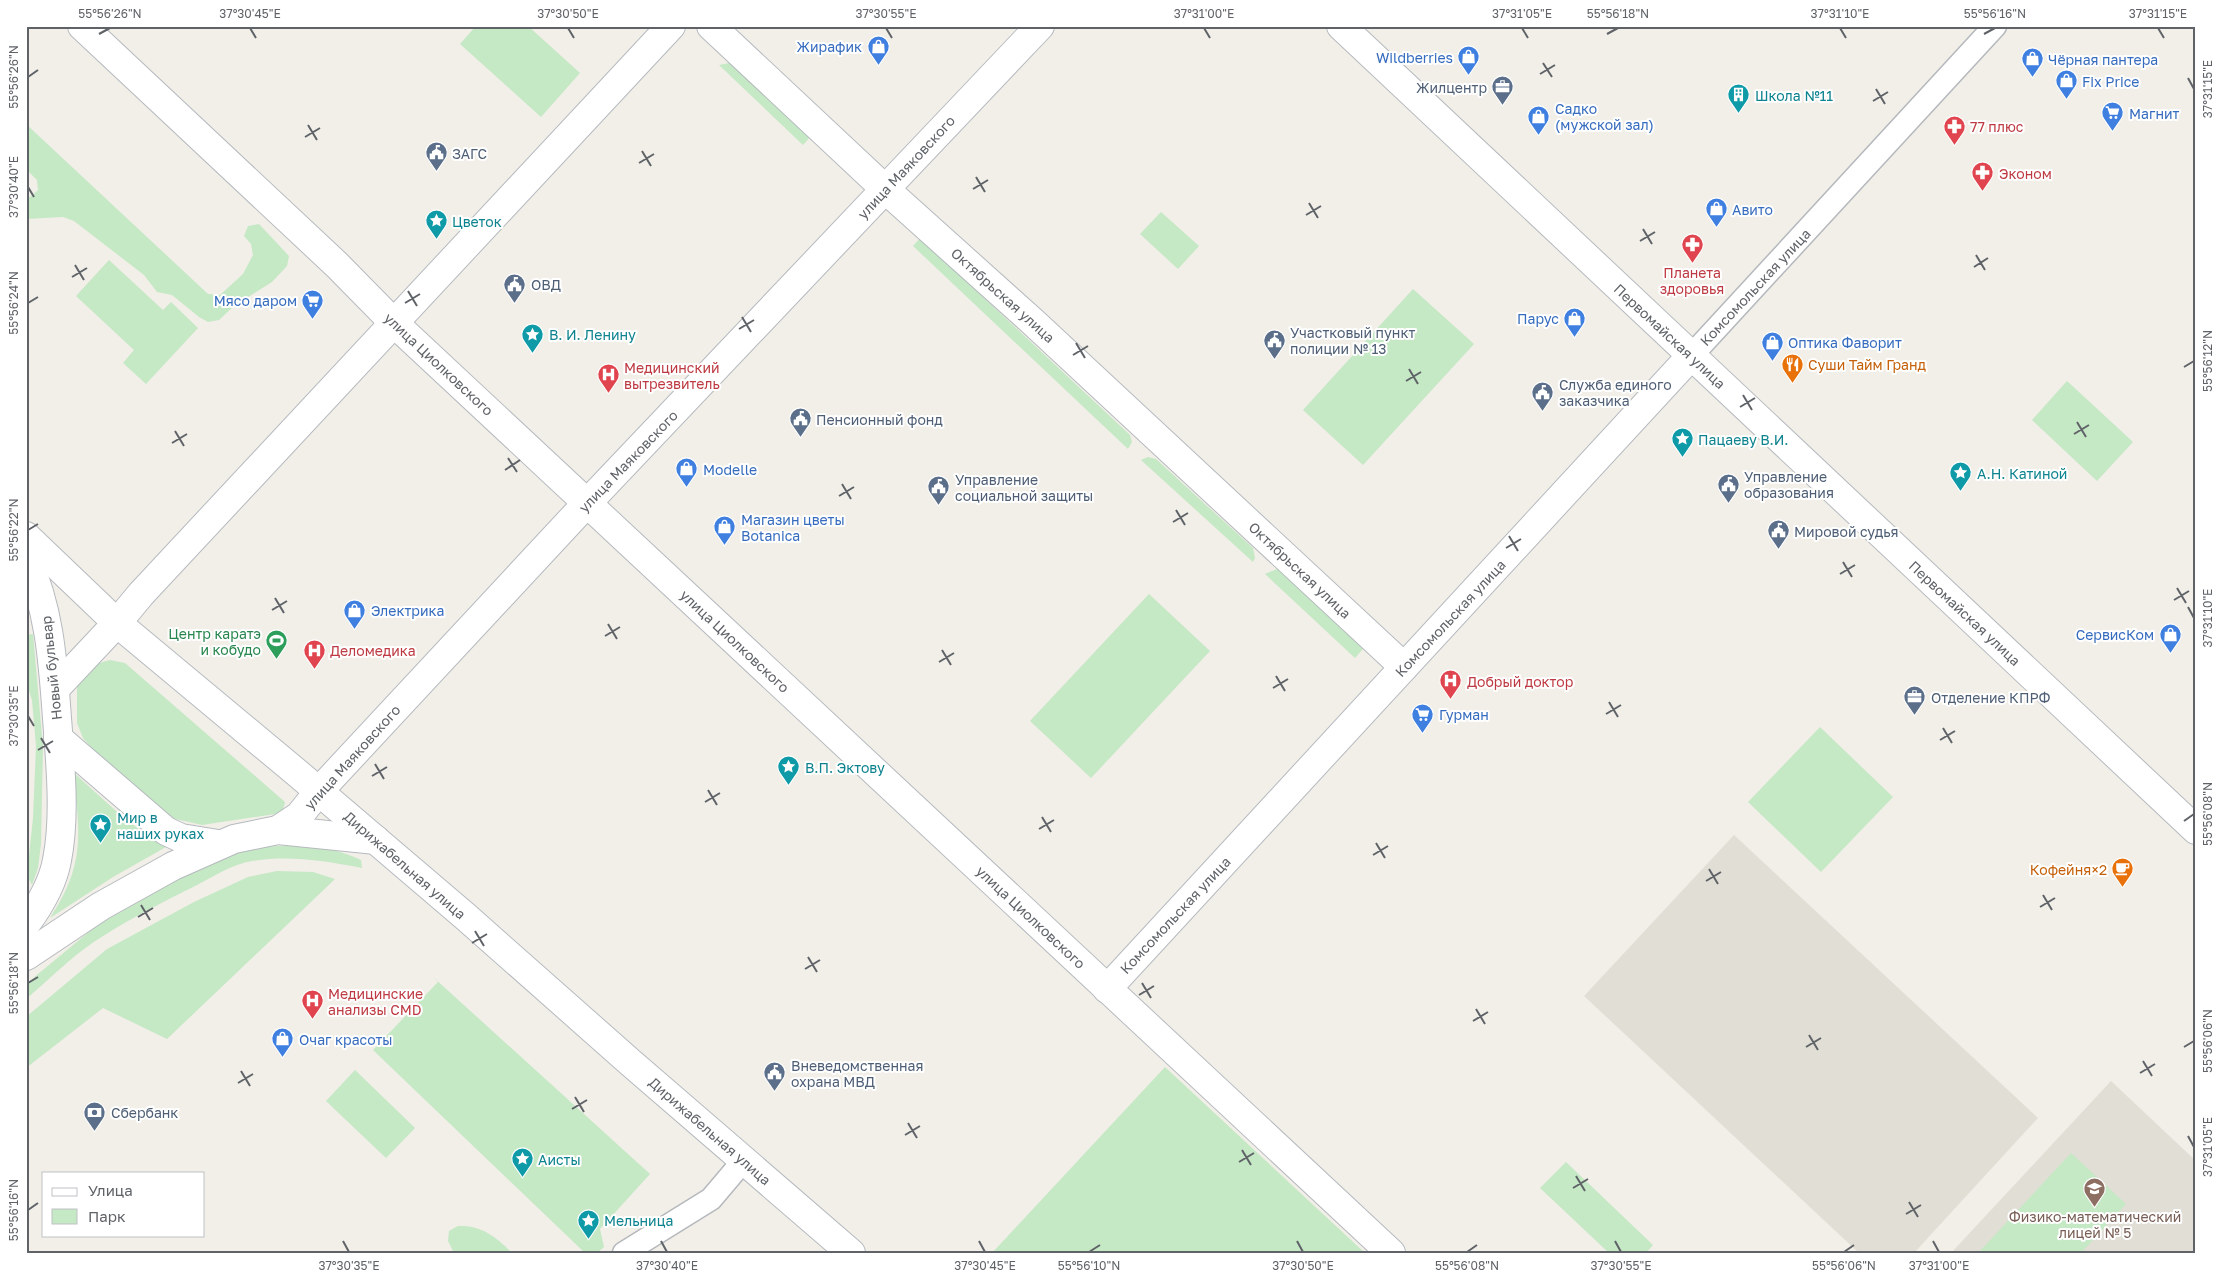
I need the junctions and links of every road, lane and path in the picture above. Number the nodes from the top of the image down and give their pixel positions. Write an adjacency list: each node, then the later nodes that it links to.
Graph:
1 (82, 26): 8 (street, улица Циолковского)
2 (672, 26): 8 (street)
3 (711, 26): 7 (street, Октябрьская улица)
4 (1040, 26): 7 (street, улица Маяковского)
5 (1341, 26): 9 (street, Первомайская улица)
6 (1995, 26): 9 (street, Комсомольская улица)
7 (885, 189): 10 (street, улица Маяковского); 14 (street, Октябрьская улица)
8 (394, 323): 10 (street, улица Циолковского); 13 (street)
9 (1691, 356): 14 (street, Комсомольская улица); 19 (street, Первомайская улица)
10 (588, 503): 17 (street, улица Маяковского); 24 (street, улица Циолковского)
11 (26, 536): 13 (street, Дирижабельная улица)
12 (26, 557): 15 (street, Новый бульвар)
13 (117, 623): 15 (street); 17 (street, Дирижабельная улица)
14 (1404, 667): 24 (street, Комсомольская улица)
15 (55, 689): 16 (street, Новый бульвар)
16 (58, 738): 21 (street); 22 (street, Новый бульвар)
17 (319, 791): 18 (street, улица Маяковского); 20 (street, Дирижабельная улица)
18 (278, 830): 20 (street); 21 (street)
19 (2196, 830)
20 (376, 840): 25 (street, Дирижабельная улица)
21 (218, 844): 23 (street)
22 (26, 924)
23 (26, 956)
24 (1107, 989): 28 (street, улица Циолковского)
25 (744, 1160): 26 (street); 27 (street, Дирижабельная улица)
26 (624, 1253)
27 (851, 1253)
28 (1391, 1253)

